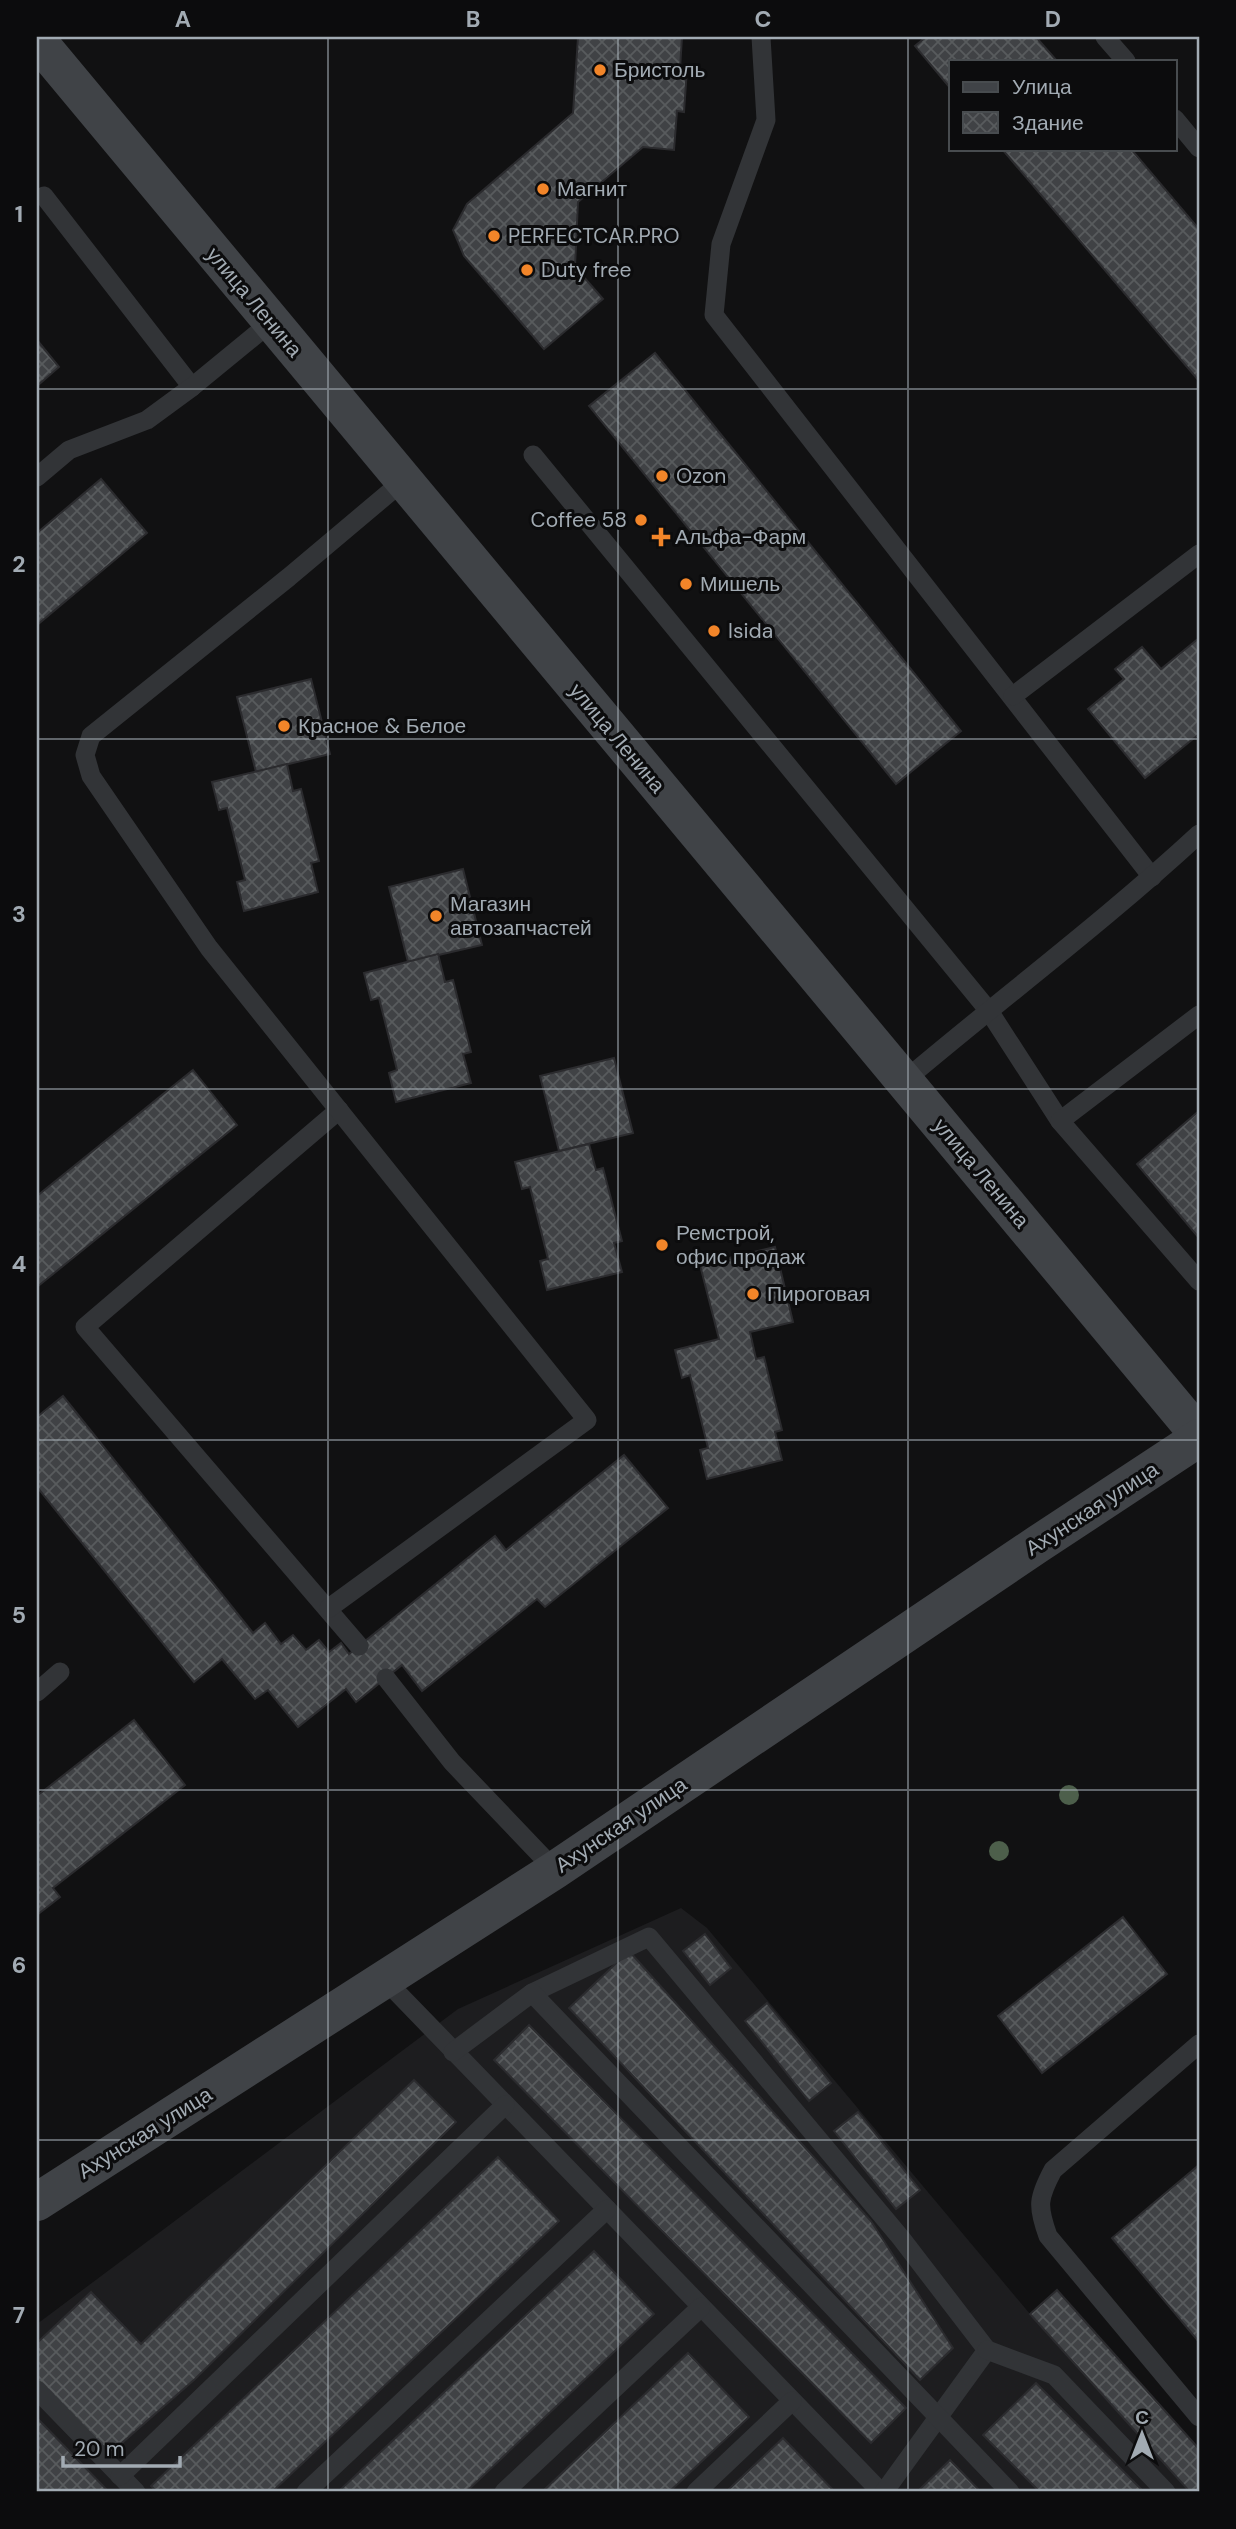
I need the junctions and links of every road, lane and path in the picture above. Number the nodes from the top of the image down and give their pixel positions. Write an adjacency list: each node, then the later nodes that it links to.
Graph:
1 (761, 37): 14 (lane)
2 (1105, 37): 4 (lane)
3 (37, 40): 8 (main road, улица Ленина)
4 (1125, 60)
5 (1176, 120): 6 (lane)
6 (1199, 148)
7 (44, 196): 9 (lane)
8 (270, 323): 9 (lane); 12 (main road, улица Ленина)
9 (192, 387): 11 (lane)
10 (534, 455): 17 (lane)
11 (37, 477)
12 (403, 481): 19 (main road, улица Ленина); 20 (lane)
13 (1199, 554): 14 (lane)
14 (1013, 696): 16 (lane)
15 (1199, 834): 16 (lane)
16 (1152, 877): 17 (lane)
17 (989, 1011): 19 (lane); 21 (lane)
18 (1199, 1015): 21 (lane)
19 (904, 1081): 23 (main road, улица Ленина)
20 (339, 1110): 24 (lane); 24 (lane)
21 (1060, 1121): 22 (lane)
22 (1199, 1281)
23 (1199, 1436): 29 (main road, Ахунская улица)
24 (329, 1608): 25 (lane)
25 (359, 1646)
26 (60, 1672): 28 (lane)
27 (386, 1678): 29 (lane)
28 (37, 1692)
29 (555, 1870): 30 (main road, Ахунская улица)
30 (385, 1980): 33 (lane); 35 (main road, Ахунская улица)
31 (532, 1993): 33 (lane); 38 (lane); 41 (lane)
32 (1199, 2044): 42 (lane)
33 (453, 2052): 34 (lane)
34 (505, 2105): 36 (lane); 43 (lane)
35 (37, 2202)
36 (607, 2209): 37 (lane); 45 (lane)
37 (701, 2307): 40 (lane); 46 (lane)
38 (986, 2350): 41 (lane); 50 (lane)
39 (37, 2390): 43 (lane)
40 (792, 2401): 47 (lane); 48 (lane)
41 (938, 2417): 48 (lane); 49 (lane)
42 (1199, 2417)
43 (120, 2476): 44 (lane)
44 (136, 2492)
45 (306, 2492)
46 (504, 2492)
47 (696, 2492)
48 (882, 2492)
49 (1010, 2492)
50 (1166, 2492)

